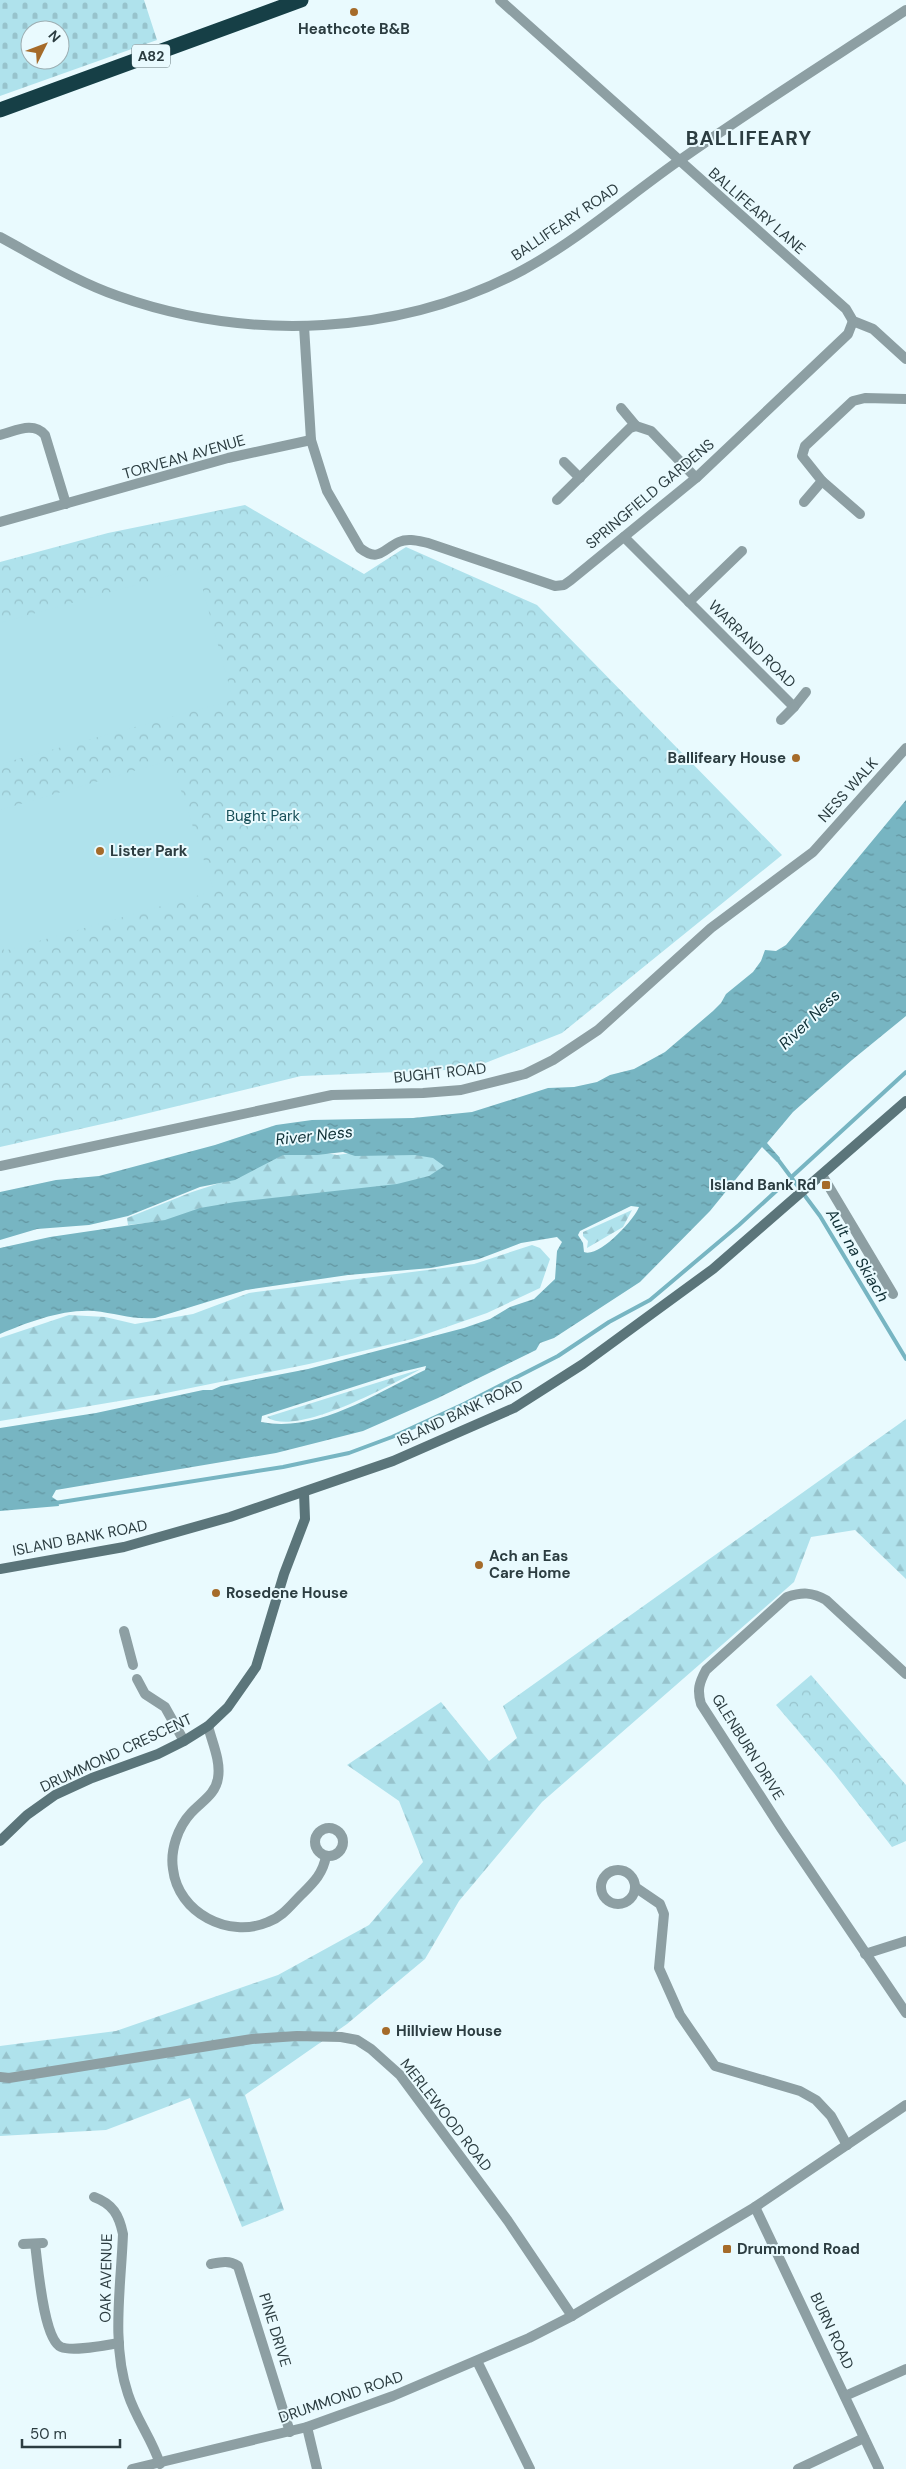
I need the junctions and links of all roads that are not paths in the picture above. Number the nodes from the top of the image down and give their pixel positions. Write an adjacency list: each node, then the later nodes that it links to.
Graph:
1 (301, 0): 4 (highway, A82)
2 (500, 0): 5 (street, BALLIFEARY LANE)
3 (906, 10): 5 (street, BALLIFEARY ROAD)
4 (0, 110)
5 (678, 161): 7 (street, BALLIFEARY LANE); 8 (street, BALLIFEARY ROAD)
6 (0, 237): 8 (street, BALLIFEARY ROAD)
7 (853, 321): 9 (street, BALLIFEARY LANE); 17 (street, SPRINGFIELD GARDENS)
8 (304, 326): 14 (street)
9 (906, 359)
10 (906, 400): 18 (street)
11 (621, 408): 12 (street)
12 (636, 426): 16 (street); 17 (street)
13 (0, 435): 21 (street)
14 (311, 440): 21 (street, TORVEAN AVENUE); 24 (street, SPRINGFIELD GARDENS)
15 (564, 462): 16 (street)
16 (580, 478): 19 (street)
17 (696, 478): 24 (street, SPRINGFIELD GARDENS)
18 (822, 481): 20 (street); 22 (street)
19 (557, 500)
20 (804, 502)
21 (66, 504): 23 (street, TORVEAN AVENUE)
22 (860, 514)
23 (0, 522)
24 (624, 537): 26 (street, WARRAND ROAD)
25 (742, 551): 26 (street, WARRAND ROAD)
26 (689, 602): 28 (street, WARRAND ROAD)
27 (806, 692): 28 (street, WARRAND ROAD)
28 (794, 707): 29 (street, WARRAND ROAD)
29 (781, 720)
30 (906, 748): 31 (street, NESS WALK)
31 (813, 852): 33 (street, BUGHT ROAD)
32 (906, 1102): 34 (main road, ISLAND BANK ROAD)
33 (0, 1166)
34 (822, 1174): 35 (street); 36 (main road, ISLAND BANK ROAD)
35 (894, 1294)
36 (304, 1492): 37 (main road, ISLAND BANK ROAD); 42 (main road, DRUMMOND CRESCENT)
37 (0, 1569)
38 (124, 1631): 39 (street)
39 (133, 1665)
40 (906, 1674): 48 (street, GLENBURN DRIVE)
41 (137, 1680): 43 (street)
42 (208, 1726): 43 (main road, DRUMMOND CRESCENT); 45 (street)
43 (184, 1741): 44 (main road, DRUMMOND CRESCENT)
44 (0, 1840)
45 (326, 1856)
46 (635, 1887): 52 (street)
47 (906, 1941): 48 (street)
48 (865, 1954): 49 (street, GLENBURN DRIVE)
49 (906, 2013)
50 (0, 2077): 57 (street, MERLEWOOD ROAD)
51 (906, 2106): 52 (street, DRUMMOND ROAD)
52 (847, 2145): 54 (street, DRUMMOND ROAD)
53 (94, 2197): 58 (street, OAK AVENUE)
54 (755, 2207): 57 (street, DRUMMOND ROAD); 61 (street, BURN ROAD)
55 (23, 2244): 58 (street, OAK AVENUE)
56 (211, 2264): 63 (street, PINE DRIVE)
57 (572, 2316): 59 (street, DRUMMOND ROAD)
58 (119, 2343): 65 (street, OAK AVENUE)
59 (477, 2362): 62 (street, DRUMMOND ROAD); 68 (street)
60 (906, 2369): 61 (street)
61 (845, 2396): 64 (street, BURN ROAD)
62 (307, 2427): 63 (street, DRUMMOND ROAD); 67 (street)
63 (290, 2432): 65 (street, DRUMMOND ROAD)
64 (864, 2438): 69 (street); 70 (street, BURN ROAD)
65 (160, 2464): 66 (street, DRUMMOND ROAD)
66 (132, 2469)
67 (317, 2469)
68 (530, 2469)
69 (798, 2469)
70 (879, 2469)

